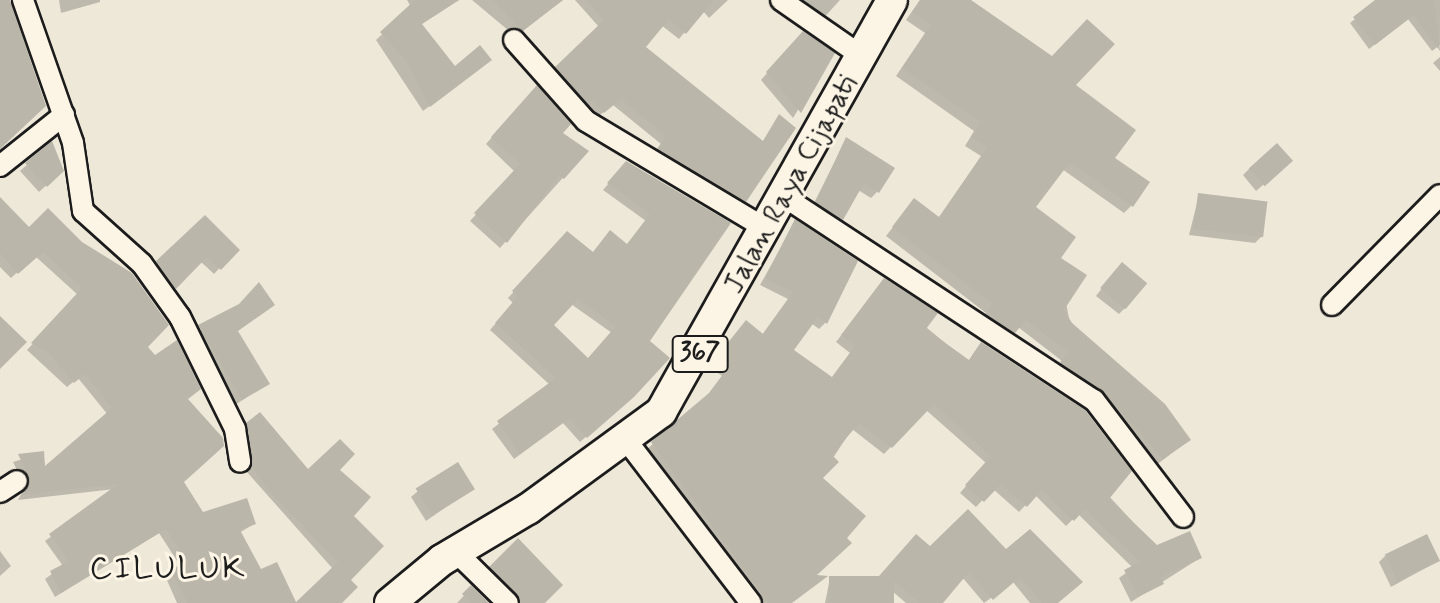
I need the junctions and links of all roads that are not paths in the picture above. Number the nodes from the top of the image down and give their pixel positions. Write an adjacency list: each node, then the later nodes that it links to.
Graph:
1 (23, 0): 6 (street)
2 (781, 0): 5 (street)
3 (892, 0): 5 (main road, Jalan Raya Cijapati / 367)
4 (514, 40): 10 (street)
5 (863, 57): 9 (main road, Jalan Raya Cijapati / 367)
6 (64, 115): 7 (street); 13 (street)
7 (0, 166)
8 (1440, 195): 11 (street)
9 (786, 198): 10 (main road, Jalan Raya Cijapati / 367); 14 (street)
10 (768, 230): 12 (main road, Jalan Raya Cijapati / 367)
11 (1332, 305)
12 (627, 441): 15 (main road, Jalan Raya Cijapati / 367); 18 (street)
13 (240, 462)
14 (1183, 517)
15 (455, 551): 16 (main road, Jalan Raya Cijapati / 367); 17 (street)
16 (390, 603)
17 (508, 603)
18 (751, 603)

